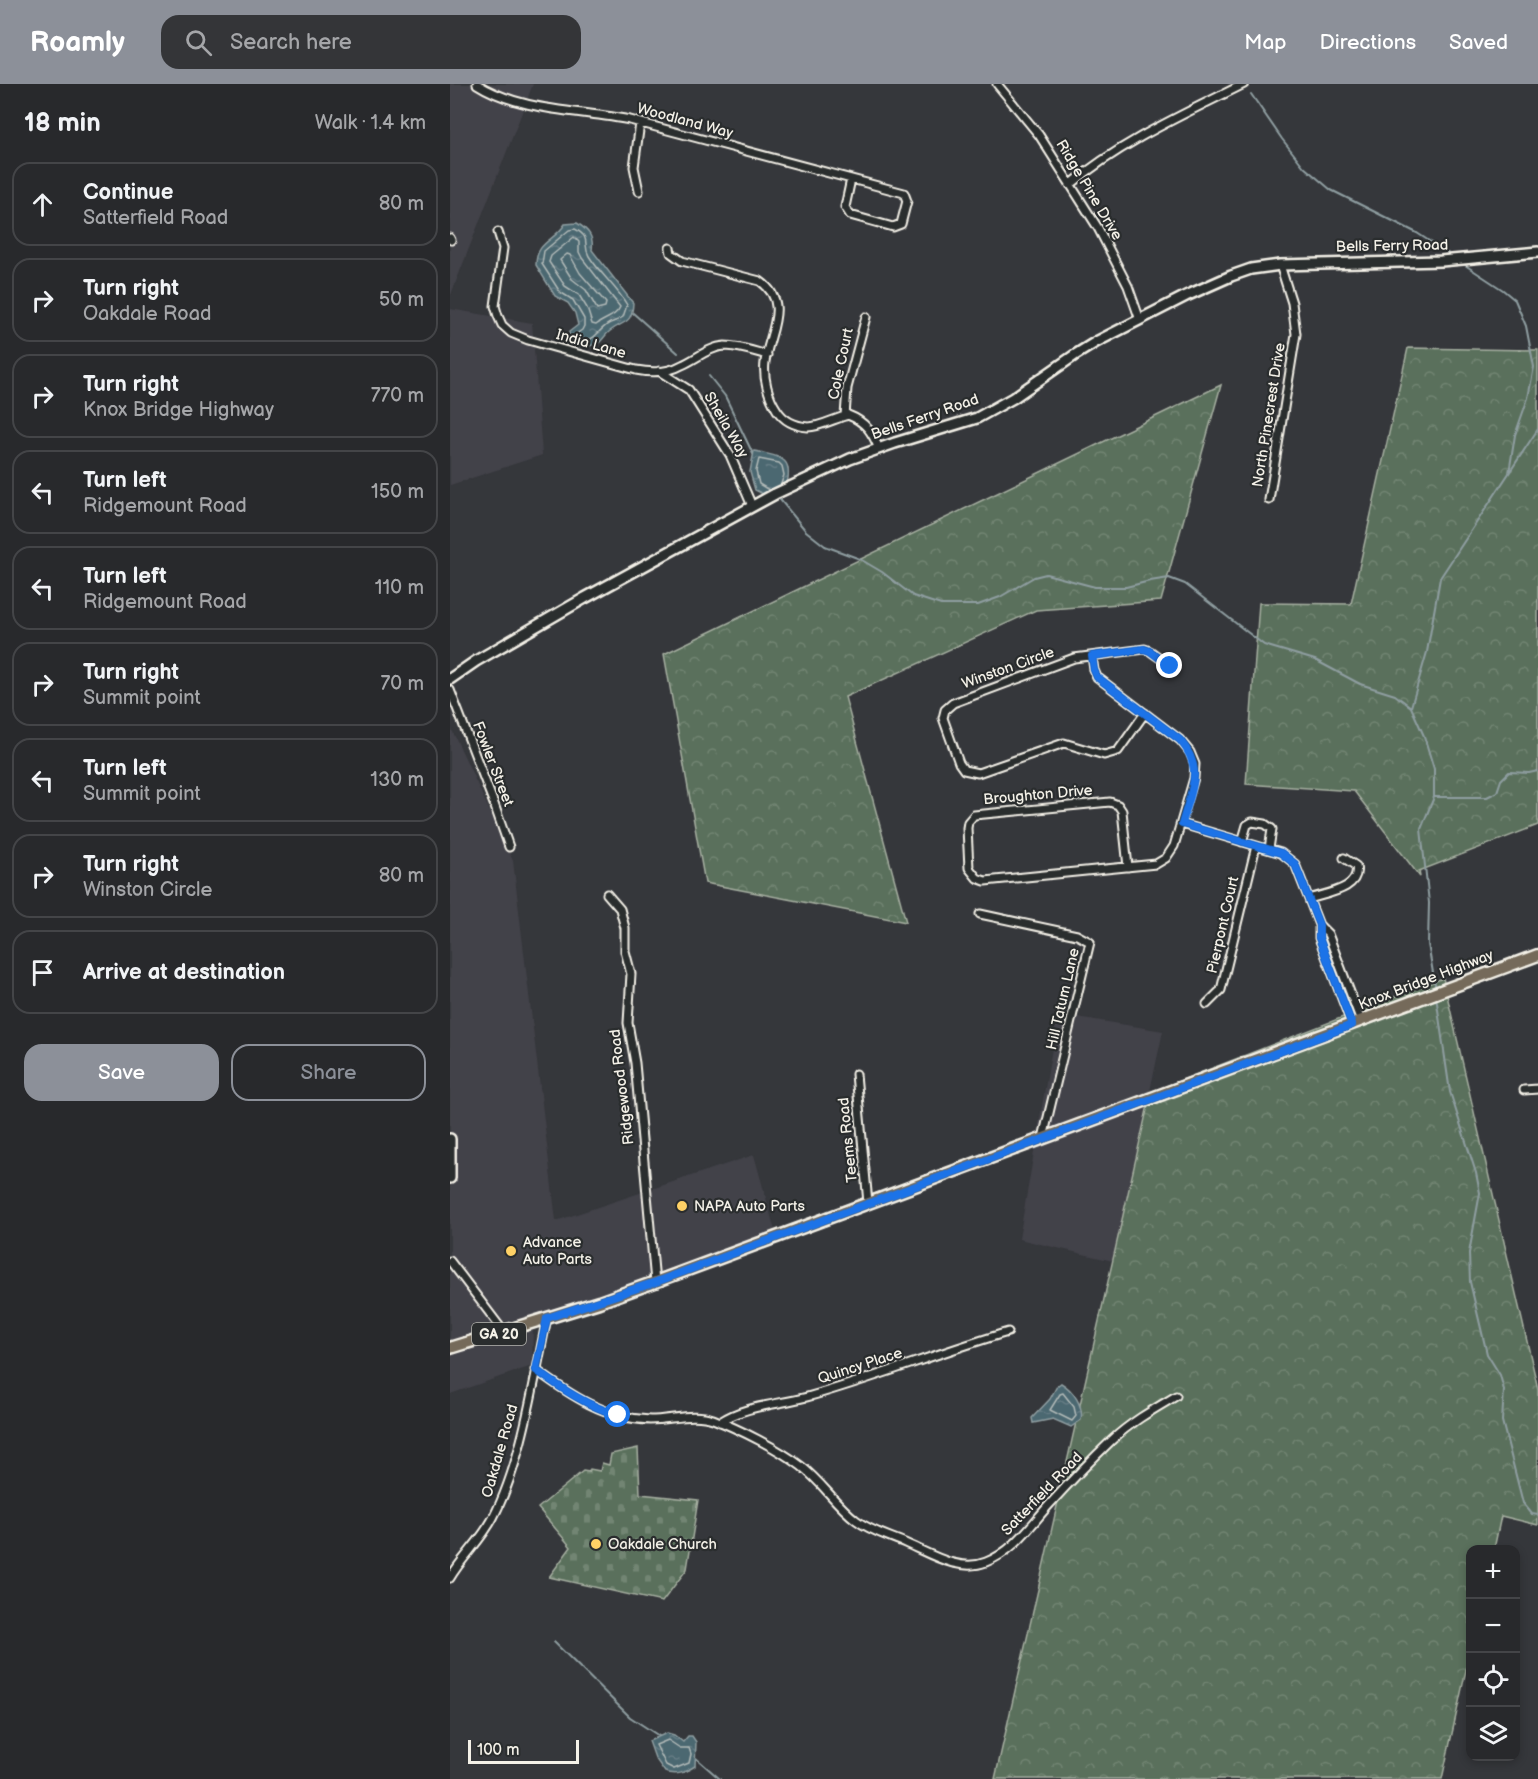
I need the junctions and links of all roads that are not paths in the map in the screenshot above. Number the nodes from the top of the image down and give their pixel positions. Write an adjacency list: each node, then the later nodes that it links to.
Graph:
1 (477, 84): 4 (street, Woodland Way)
2 (996, 84): 6 (street, Ridge Pine Drive)
3 (1244, 84): 6 (street)
4 (640, 123): 5 (street, Woodland Way); 7 (street)
5 (851, 178): 5 (street, Woodland Way)
6 (1070, 184): 13 (street, Ridge Pine Drive)
7 (639, 191)
8 (498, 232): 15 (street, India Lane)
9 (670, 248): 14 (street)
10 (1538, 252): 11 (main road, Bells Ferry Road)
11 (1280, 265): 13 (main road, Bells Ferry Road); 18 (street, North Pinecrest Drive)
12 (866, 317): 16 (street, Cole Court)
13 (1140, 320): 17 (main road, Bells Ferry Road)
14 (766, 355): 15 (street, India Lane); 16 (street)
15 (659, 371): 19 (street, Sheila Way)
16 (845, 416): 17 (street)
17 (879, 449): 19 (main road, Bells Ferry Road)
18 (1269, 500)
19 (752, 506): 22 (main road, Bells Ferry Road)
20 (1092, 656): 21 (street, Winston Circle); 24 (street); 24 (street, Winston Circle)
21 (1170, 666)
22 (450, 679)
23 (450, 690): 28 (street, Fowler Street)
24 (1145, 713): 25 (street)
25 (1182, 824): 26 (street); 31 (street)
26 (1242, 842): 27 (street); 29 (street)
27 (1256, 846): 29 (street); 36 (street, Pierpont Court)
28 (509, 848)
29 (1269, 849): 33 (street)
30 (1344, 858): 33 (street)
31 (1128, 867): 31 (street, Broughton Drive)
32 (607, 894): 46 (street, Ridgewood Road)
33 (1310, 899): 37 (street)
34 (980, 914): 41 (street, Hill Tatum Lane)
35 (1538, 955): 37 (main road, Knox Bridge Highway / GA 20)
36 (1207, 1004)
37 (1356, 1023): 41 (main road, Knox Bridge Highway / GA 20)
38 (856, 1074): 44 (street, Teems Road)
39 (1538, 1089): 40 (street)
40 (1524, 1090)
41 (1043, 1138): 44 (main road, Knox Bridge Highway / GA 20)
42 (450, 1139): 43 (main road)
43 (450, 1178)
44 (868, 1203): 46 (main road, Knox Bridge Highway / GA 20)
45 (450, 1261): 48 (street)
46 (656, 1282): 47 (main road, Knox Bridge Highway / GA 20)
47 (547, 1318): 48 (main road, GA 20); 51 (street, Oakdale Road)
48 (504, 1332): 50 (main road, GA 20)
49 (1008, 1332): 53 (street, Quincy Place)
50 (450, 1348)
51 (536, 1370): 53 (street, Satterfield Road); 54 (street, Oakdale Road)
52 (1176, 1396): 53 (street, Satterfield Road)
53 (720, 1422)
54 (450, 1578)

